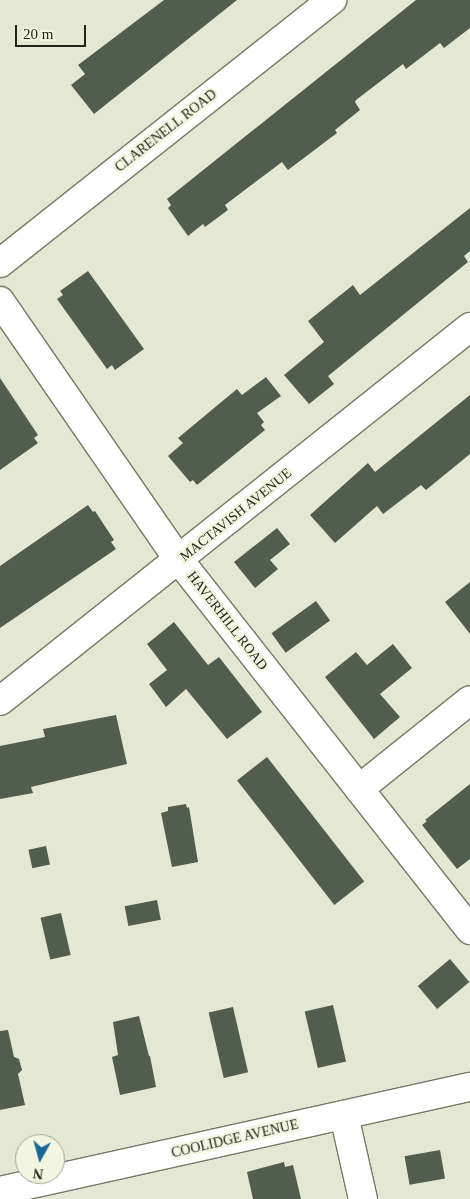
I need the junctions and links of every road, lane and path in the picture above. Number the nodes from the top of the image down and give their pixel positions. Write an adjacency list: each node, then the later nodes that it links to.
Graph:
1 (332, 0): 2 (street, CLARENELL ROAD)
2 (0, 262)
3 (0, 301): 5 (street, HAVERHILL ROAD)
4 (470, 327): 5 (street, MACTAVISH AVENUE)
5 (179, 560): 7 (street, MACTAVISH AVENUE); 8 (street, HAVERHILL ROAD)
6 (470, 700): 8 (street)
7 (0, 701)
8 (359, 789): 9 (street, HAVERHILL ROAD)
9 (470, 930)
10 (470, 1087): 11 (street, COOLIDGE AVENUE)
11 (344, 1115): 12 (street, COOLIDGE AVENUE); 13 (street)
12 (0, 1191)
13 (363, 1199)

